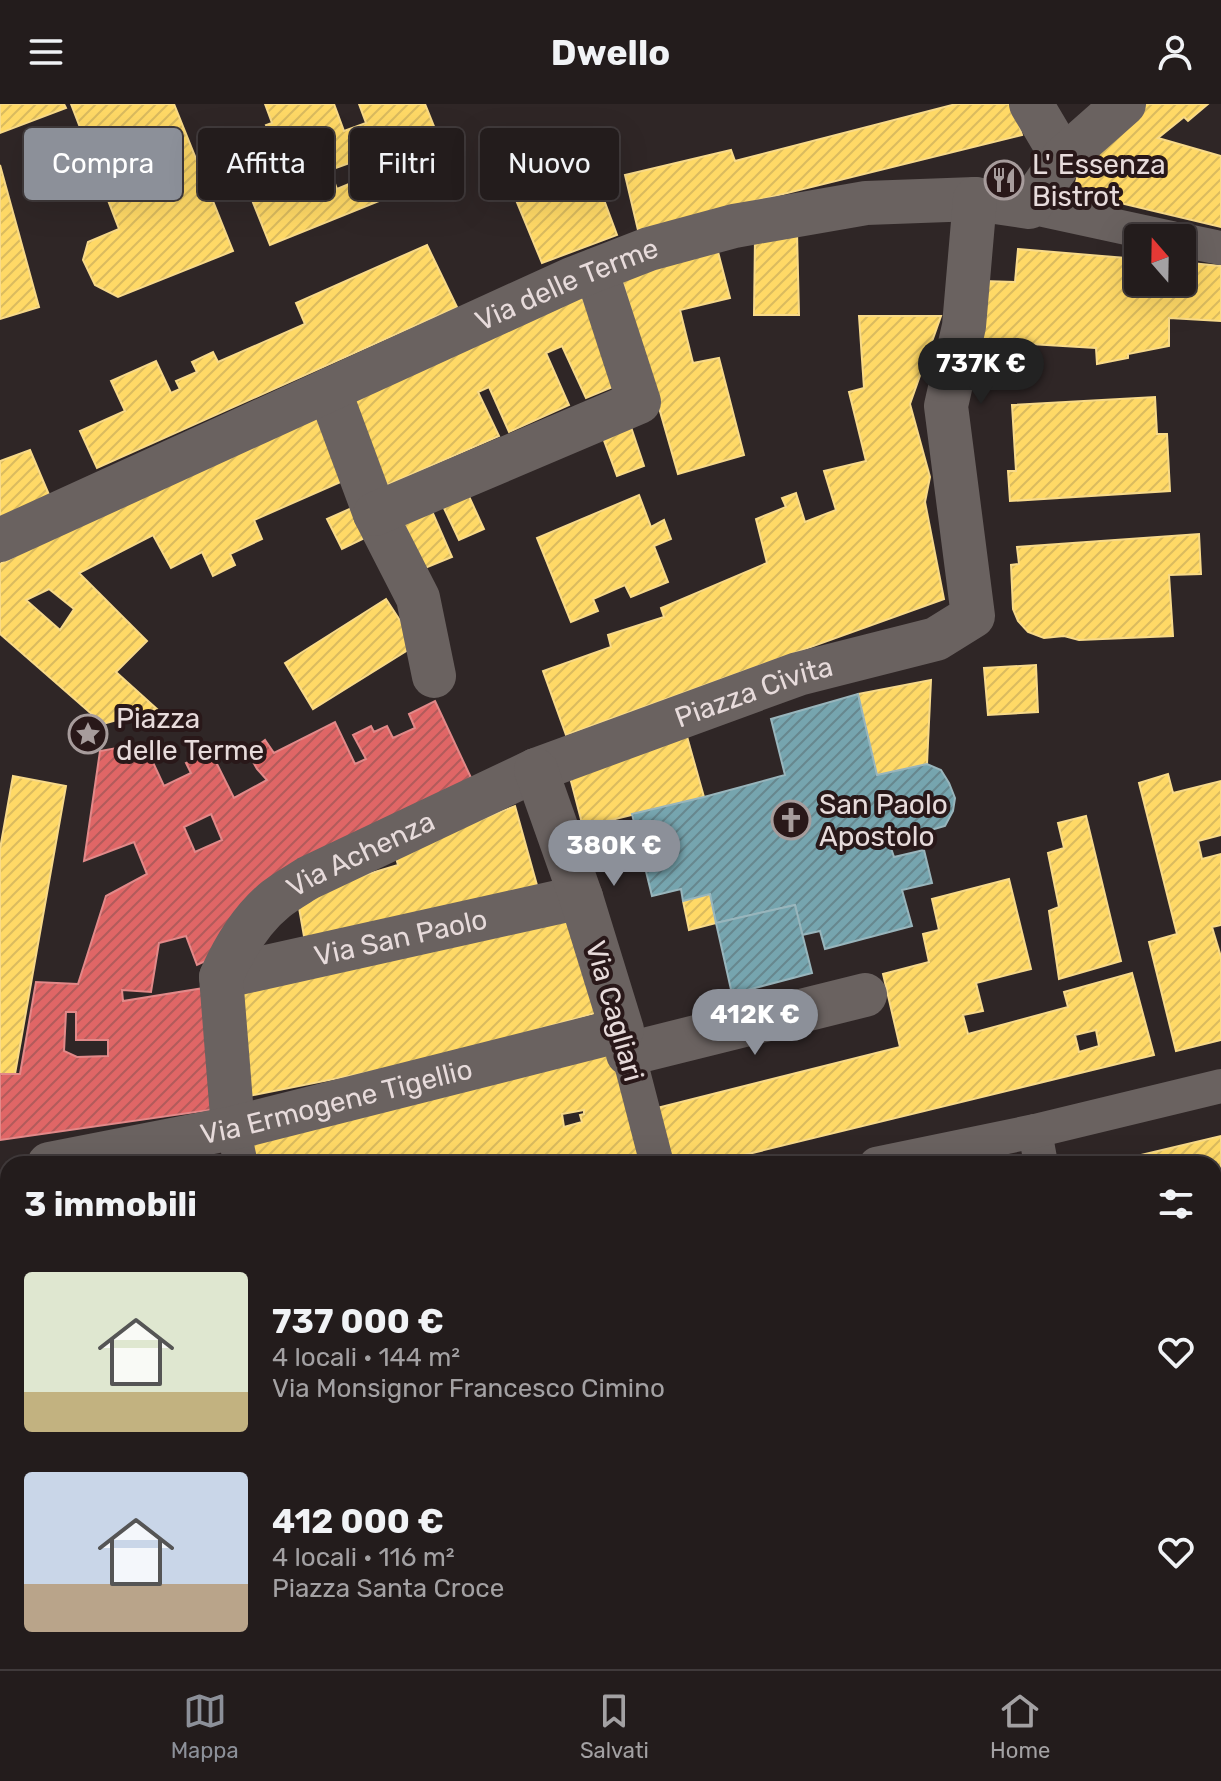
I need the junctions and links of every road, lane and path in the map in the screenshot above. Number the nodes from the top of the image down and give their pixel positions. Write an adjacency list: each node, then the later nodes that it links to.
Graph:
1 (1031, 104): 3 (street)
2 (1124, 104): 3 (street)
3 (1063, 158): 5 (street)
4 (975, 199): 5 (street, Via delle Terme); 9 (street, Via delle Terme); 14 (street, Piazza Civita)
5 (1029, 207): 6 (street, Via delle Terme)
6 (1124, 228)
7 (1196, 243): 8 (street)
8 (1221, 248)
9 (596, 270): 10 (street, Via delle Terme); 11 (street)
10 (329, 390): 11 (street); 12 (street, Via delle Terme)
11 (375, 514): 13 (street)
12 (0, 540)
13 (434, 676)
14 (536, 770): 15 (street, Via Cagliari); 16 (street, Via Achenza)
15 (581, 897): 16 (street, Via San Paolo); 18 (street, Via Cagliari)
16 (221, 977): 20 (street)
17 (865, 995): 18 (street, Via Ermogene Tigellio)
18 (625, 1042): 20 (street, Via Ermogene Tigellio); 23 (street, Via Cagliari)
19 (1221, 1086): 21 (street)
20 (237, 1146): 22 (street, Via Ermogene Tigellio)
21 (1038, 1148): 24 (street)
22 (133, 1156)
23 (655, 1156)
24 (957, 1156)

